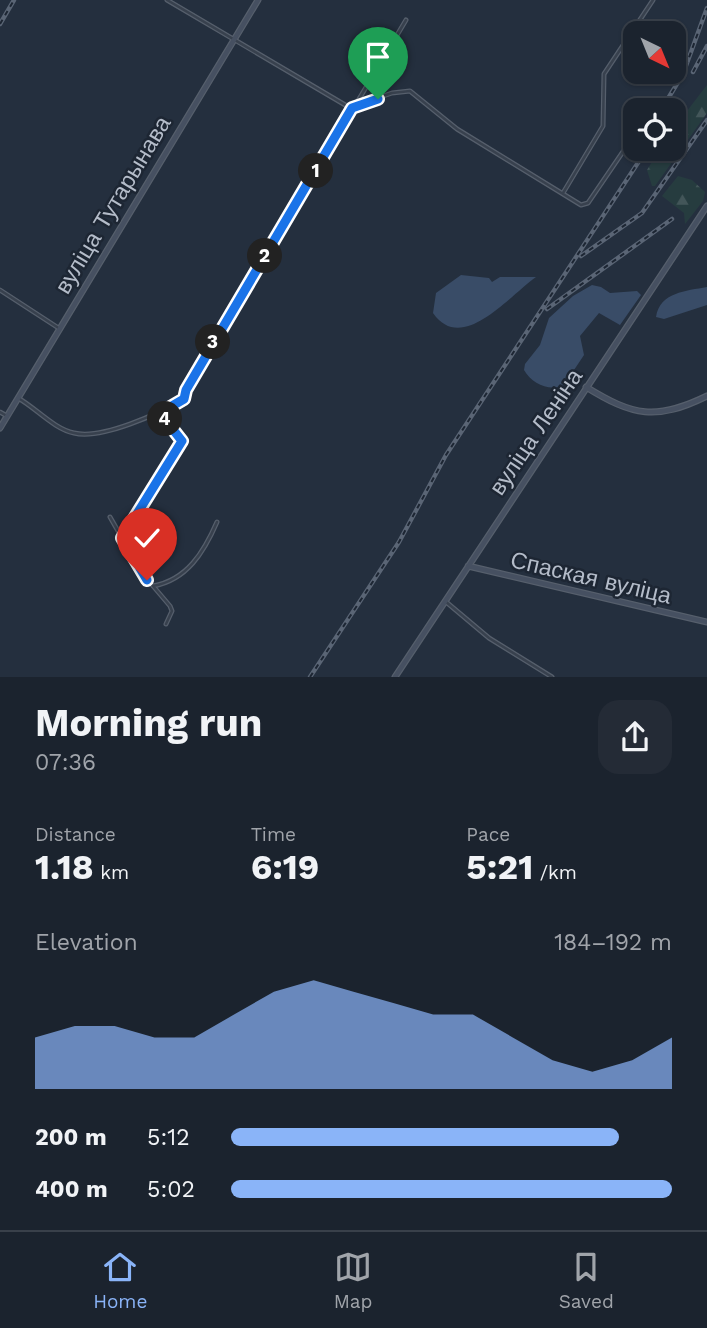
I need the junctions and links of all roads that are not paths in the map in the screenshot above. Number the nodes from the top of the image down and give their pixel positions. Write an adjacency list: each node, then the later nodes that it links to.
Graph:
1 (167, 0): 5 (street)
2 (258, 0): 5 (street, вуліца Тутарынава)
3 (653, 0): 8 (street)
4 (406, 20): 6 (street)
5 (233, 42): 6 (street); 11 (street, вуліца Тутарынава)
6 (352, 108): 8 (street); 16 (street)
7 (623, 152): 8 (street)
8 (564, 193)
9 (707, 206): 12 (street, вуліца Леніна)
10 (0, 290): 11 (street)
11 (60, 329): 14 (street, вуліца Тутарынава)
12 (586, 387): 13 (street); 22 (street, вуліца Леніна)
13 (707, 397)
14 (18, 398): 16 (street); 17 (street, вуліца Тутарынава)
15 (0, 412): 17 (street)
16 (160, 413): 21 (street)
17 (7, 416): 18 (street, вуліца Тутарынава)
18 (0, 428)
19 (110, 517): 21 (street)
20 (217, 522): 23 (street)
21 (122, 538): 23 (street)
22 (468, 566): 24 (street, вуліца Леніна); 25 (street, Спаская вуліца)
23 (153, 586): 26 (street)
24 (445, 601): 27 (street, вуліца Леніна); 28 (street)
25 (707, 622)
26 (166, 624)
27 (395, 677)
28 (552, 677)

